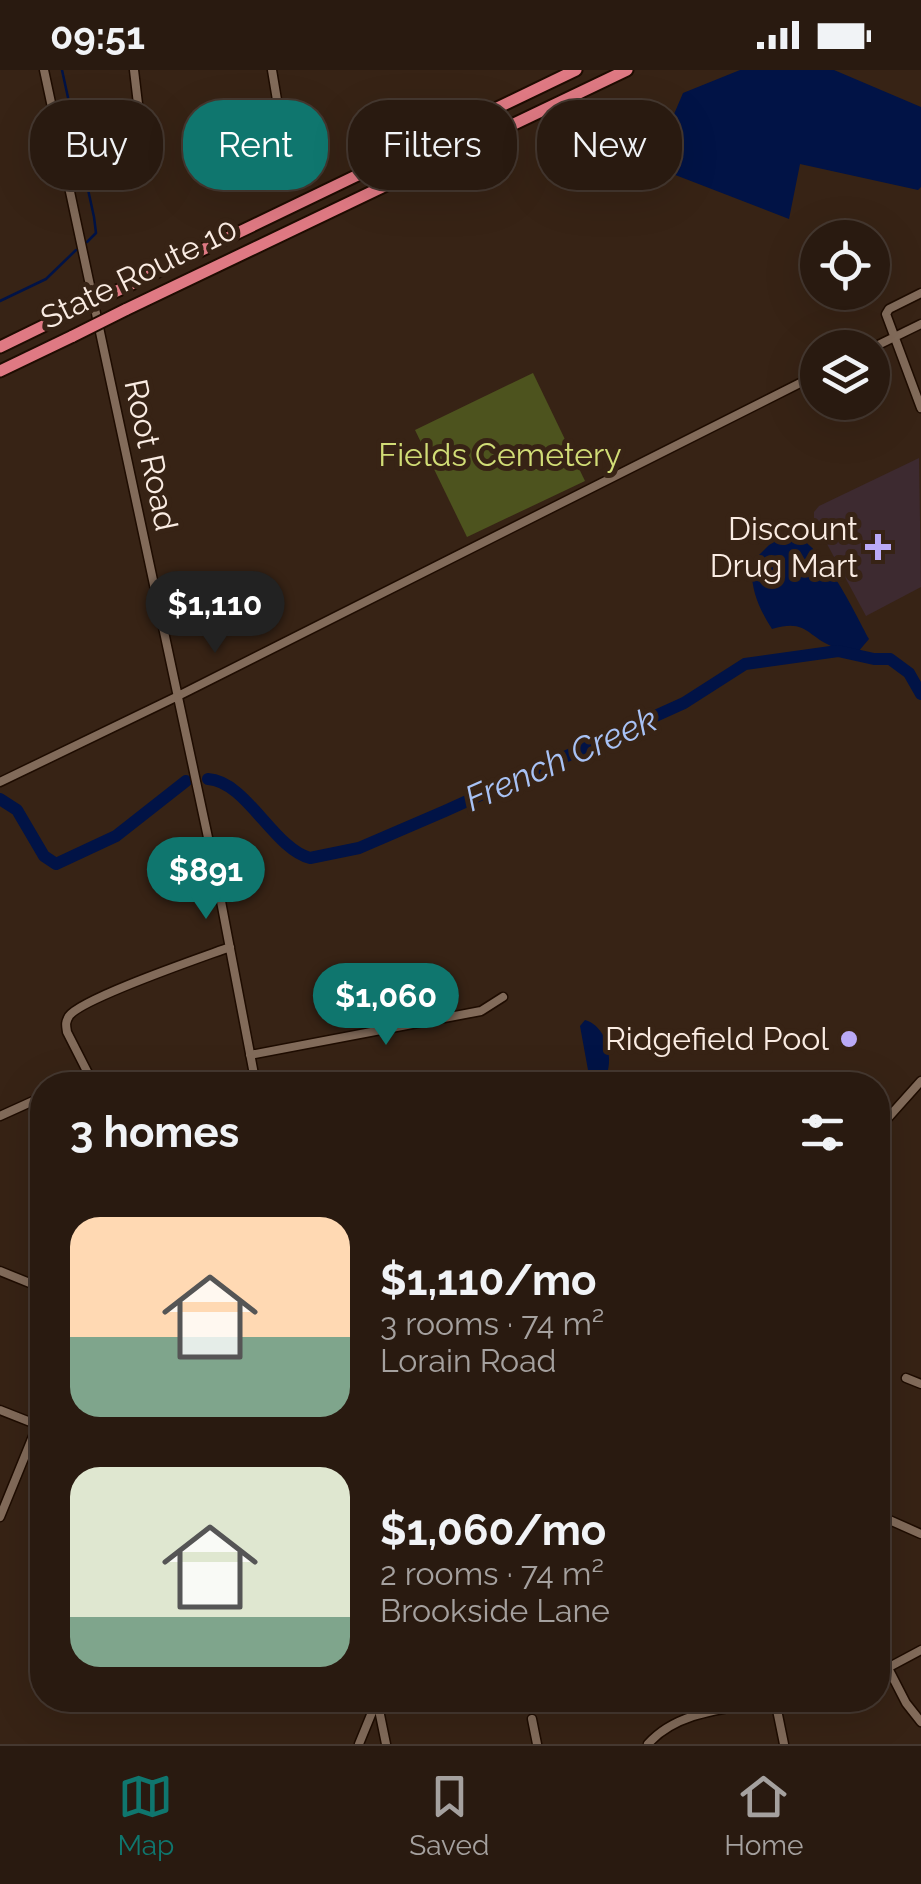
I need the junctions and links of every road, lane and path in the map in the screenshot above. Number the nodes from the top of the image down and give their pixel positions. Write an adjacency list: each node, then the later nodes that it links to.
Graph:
1 (44, 70): 16 (street, Root Road)
2 (134, 70): 6 (street)
3 (272, 70): 7 (street)
4 (576, 70): 12 (highway, State Route 10, bridge)
5 (627, 70): 13 (highway, State Route 10, bridge)
6 (138, 100)
7 (277, 100)
8 (921, 293): 10 (street)
9 (921, 324): 10 (street)
10 (894, 337): 11 (street); 15 (street)
11 (890, 339)
12 (0, 347)
13 (0, 371)
14 (800, 383): 16 (street)
15 (921, 408)
16 (176, 697): 17 (street); 18 (street, Root Road)
17 (0, 782)
18 (230, 947): 20 (street, Root Road); 21 (street)
19 (502, 997): 20 (street)
20 (250, 1054): 22 (street, Root Road)
21 (87, 1072)
22 (253, 1072)
23 (921, 1081): 26 (street)
24 (30, 1102): 25 (street)
25 (0, 1116)
26 (890, 1116)
27 (0, 1271): 28 (street)
28 (30, 1283)
29 (906, 1378): 30 (street)
30 (921, 1384)
31 (0, 1410): 32 (street)
32 (30, 1422)
33 (30, 1444): 34 (street)
34 (0, 1517)
35 (890, 1521): 36 (street)
36 (921, 1534)
37 (921, 1650): 38 (street)
38 (890, 1667)
39 (890, 1672): 45 (street)
40 (372, 1712): 46 (street)
41 (379, 1712): 47 (street)
42 (719, 1712): 49 (street)
43 (777, 1712): 50 (street)
44 (532, 1720): 48 (street)
45 (921, 1722)
46 (359, 1744)
47 (386, 1744)
48 (537, 1744)
49 (648, 1744)
50 (784, 1744)

